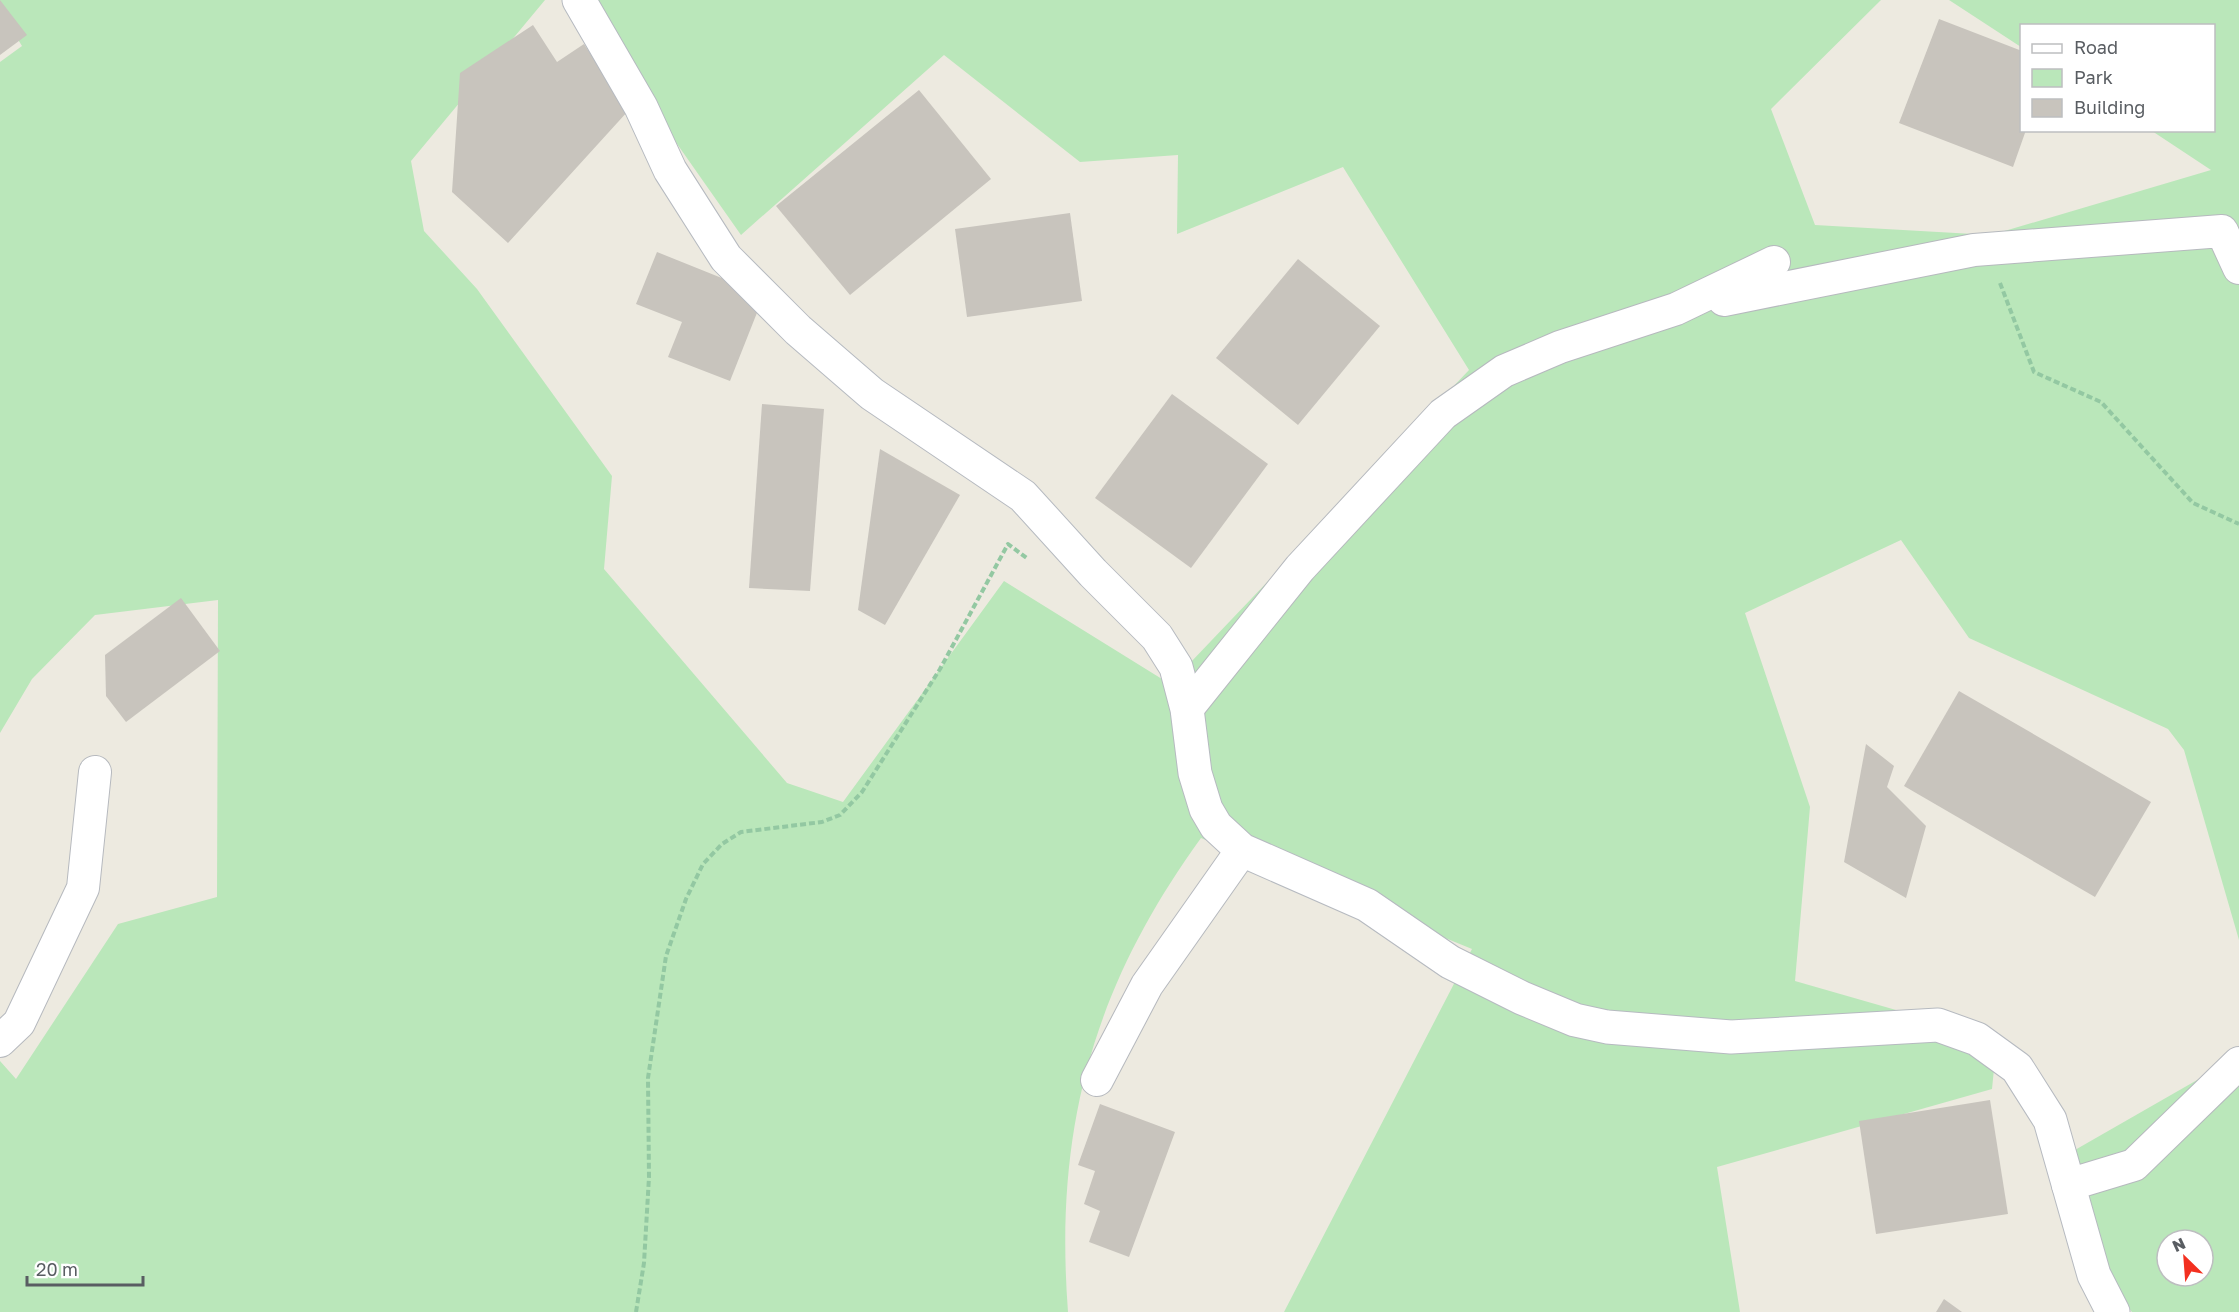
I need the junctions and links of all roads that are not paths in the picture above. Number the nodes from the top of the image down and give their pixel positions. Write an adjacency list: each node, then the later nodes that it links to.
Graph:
1 (579, 0): 5 (street)
2 (1774, 262): 4 (street)
3 (2239, 268): 4 (street)
4 (1677, 309): 5 (street)
5 (1187, 709): 7 (street)
6 (95, 772): 8 (street)
7 (1242, 850): 10 (street); 11 (street)
8 (0, 1041)
9 (2239, 1063): 11 (street)
10 (1097, 1080)
11 (2068, 1185): 12 (street)
12 (2113, 1312)

